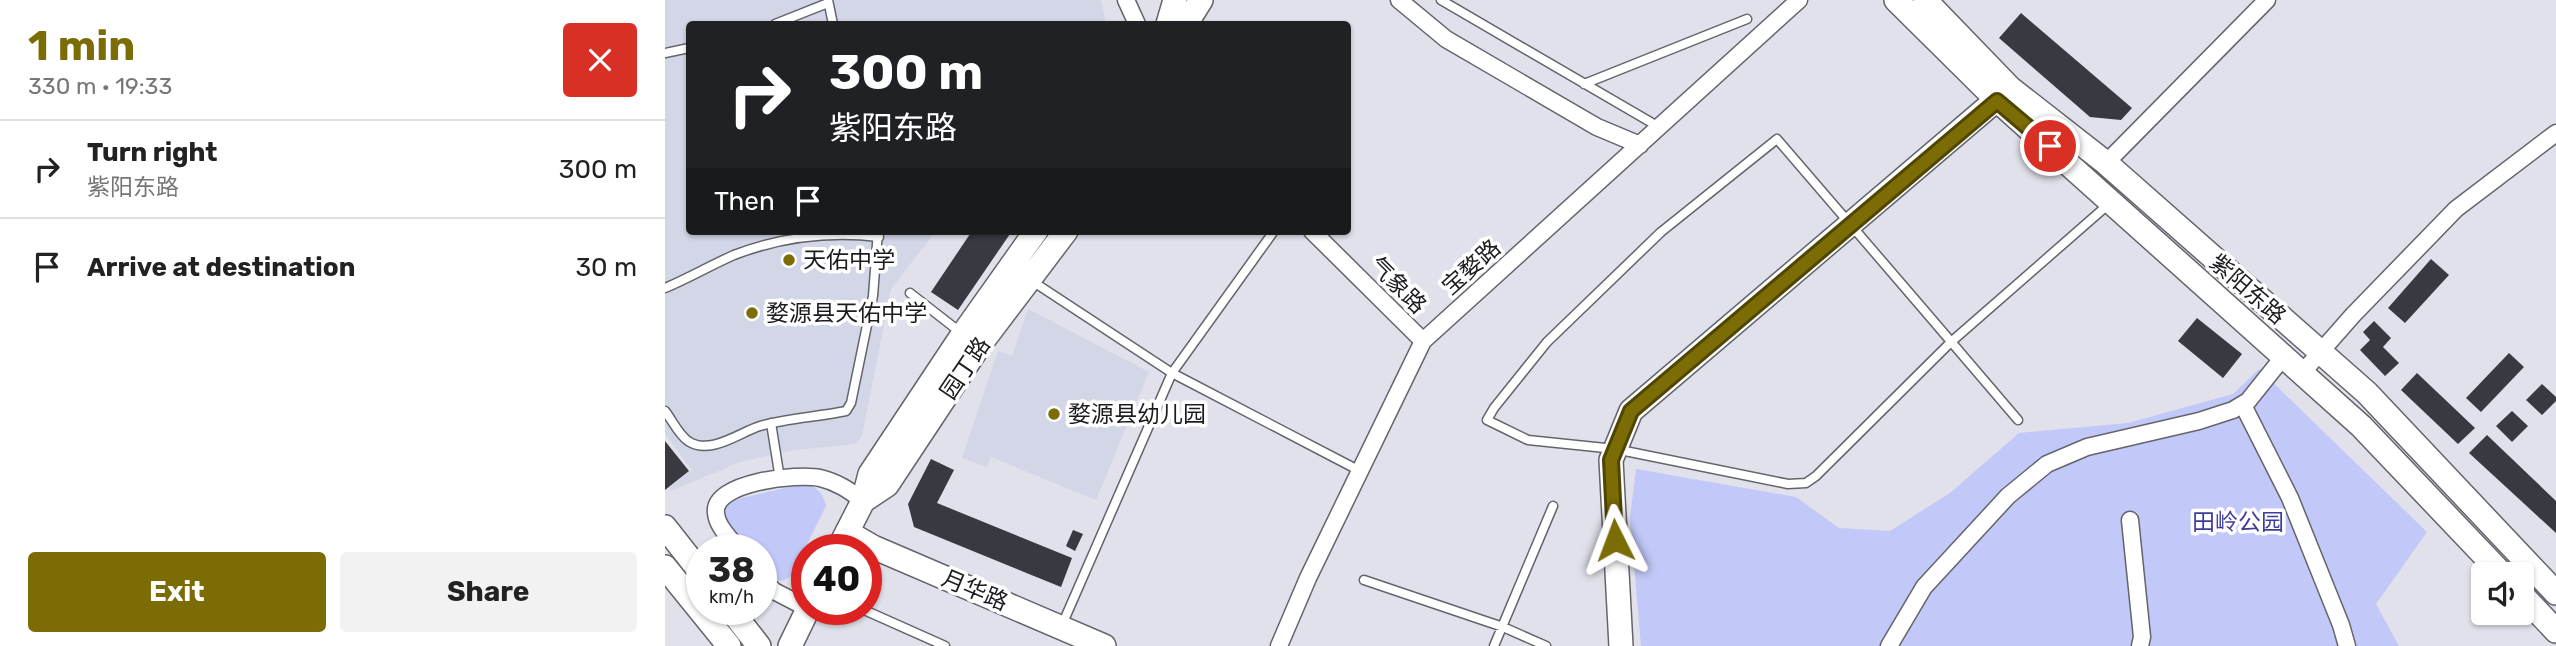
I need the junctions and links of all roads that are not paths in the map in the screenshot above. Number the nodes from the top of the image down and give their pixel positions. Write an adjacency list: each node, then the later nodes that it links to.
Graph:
1 (1126, 0): 14 (street)
2 (1175, 0): 15 (main road)
3 (1202, 0): 16 (main road)
4 (1399, 0): 23 (street)
5 (1441, 0): 19 (lane)
6 (1799, 0): 21 (street, 宝婺路)
7 (1895, 0): 20 (main road, 紫阳东路)
8 (1925, 0): 20 (main road, 紫阳东路)
9 (2267, 0): 24 (street)
10 (828, 1): 12 (lane); 13 (lane)
11 (1747, 19): 19 (lane)
12 (782, 21)
13 (832, 21)
14 (1136, 21)
15 (1169, 21)
16 (1188, 21)
17 (686, 49): 18 (lane)
18 (665, 53)
19 (1584, 84): 21 (lane)
20 (2004, 94): 24 (main road, 紫阳东路); 25 (main road, 紫阳东路); 26 (main road)
21 (1659, 127): 23 (street, 宝婺路)
22 (2556, 133): 39 (street)
23 (1640, 145): 37 (street, 宝婺路)
24 (2106, 163): 39 (main road, 紫阳东路)
25 (2112, 202): 38 (lane); 40 (main road, 紫阳东路)
26 (1851, 225): 38 (lane); 47 (main road); 47 (lane)
27 (819, 235): 34 (lane)
28 (879, 235): 46 (lane)
29 (1034, 235): 36 (main road, 园丁路)
30 (1063, 235): 33 (main road, 园丁路)
31 (1271, 235): 41 (lane)
32 (1316, 235): 37 (street, 气象路)
33 (1030, 279): 36 (main road, 园丁路); 41 (lane)
34 (665, 288)
35 (910, 293): 36 (lane)
36 (971, 340): 50 (main road, 园丁路)
37 (1423, 341): 48 (street, 宝婺路)
38 (1951, 342): 45 (lane); 47 (lane)
39 (2319, 351): 42 (street); 61 (main road, 紫阳东路)
40 (2284, 356): 42 (main road, 紫阳东路); 43 (street)
41 (1172, 373): 48 (lane); 67 (lane)
42 (2302, 373): 58 (main road, 紫阳东路)
43 (2243, 405): 78 (street); 80 (street)
44 (665, 411): 46 (lane)
45 (2018, 420)
46 (771, 424): 49 (lane)
47 (1615, 449): 77 (main road)
48 (1360, 471): 74 (street, 宝婺路)
49 (780, 479): 50 (street); 54 (street)
50 (863, 501): 55 (main road, 园丁路)
51 (1553, 506): 68 (lane)
52 (2130, 520): 79 (street)
53 (665, 527): 57 (main road)
54 (728, 534)
55 (846, 534)
56 (882, 551): 67 (main road, 月华路)
57 (686, 554)
58 (2491, 562)
59 (665, 567): 69 (main road)
60 (1364, 580): 68 (lane)
61 (2556, 593)
62 (2534, 605): 64 (main road)
63 (882, 618): 72 (lane)
64 (2553, 622)
65 (743, 625): 70 (main road)
66 (800, 625): 71 (main road)
67 (1061, 627): 73 (main road, 月华路)
68 (1503, 627): 75 (lane); 76 (lane)
69 (729, 646)
70 (759, 646)
71 (790, 646)
72 (945, 646)
73 (1104, 646)
74 (1279, 646)
75 (1494, 646)
76 (1545, 646)
77 (1621, 646)
78 (1889, 646)
79 (2140, 646)
80 (2347, 646)

